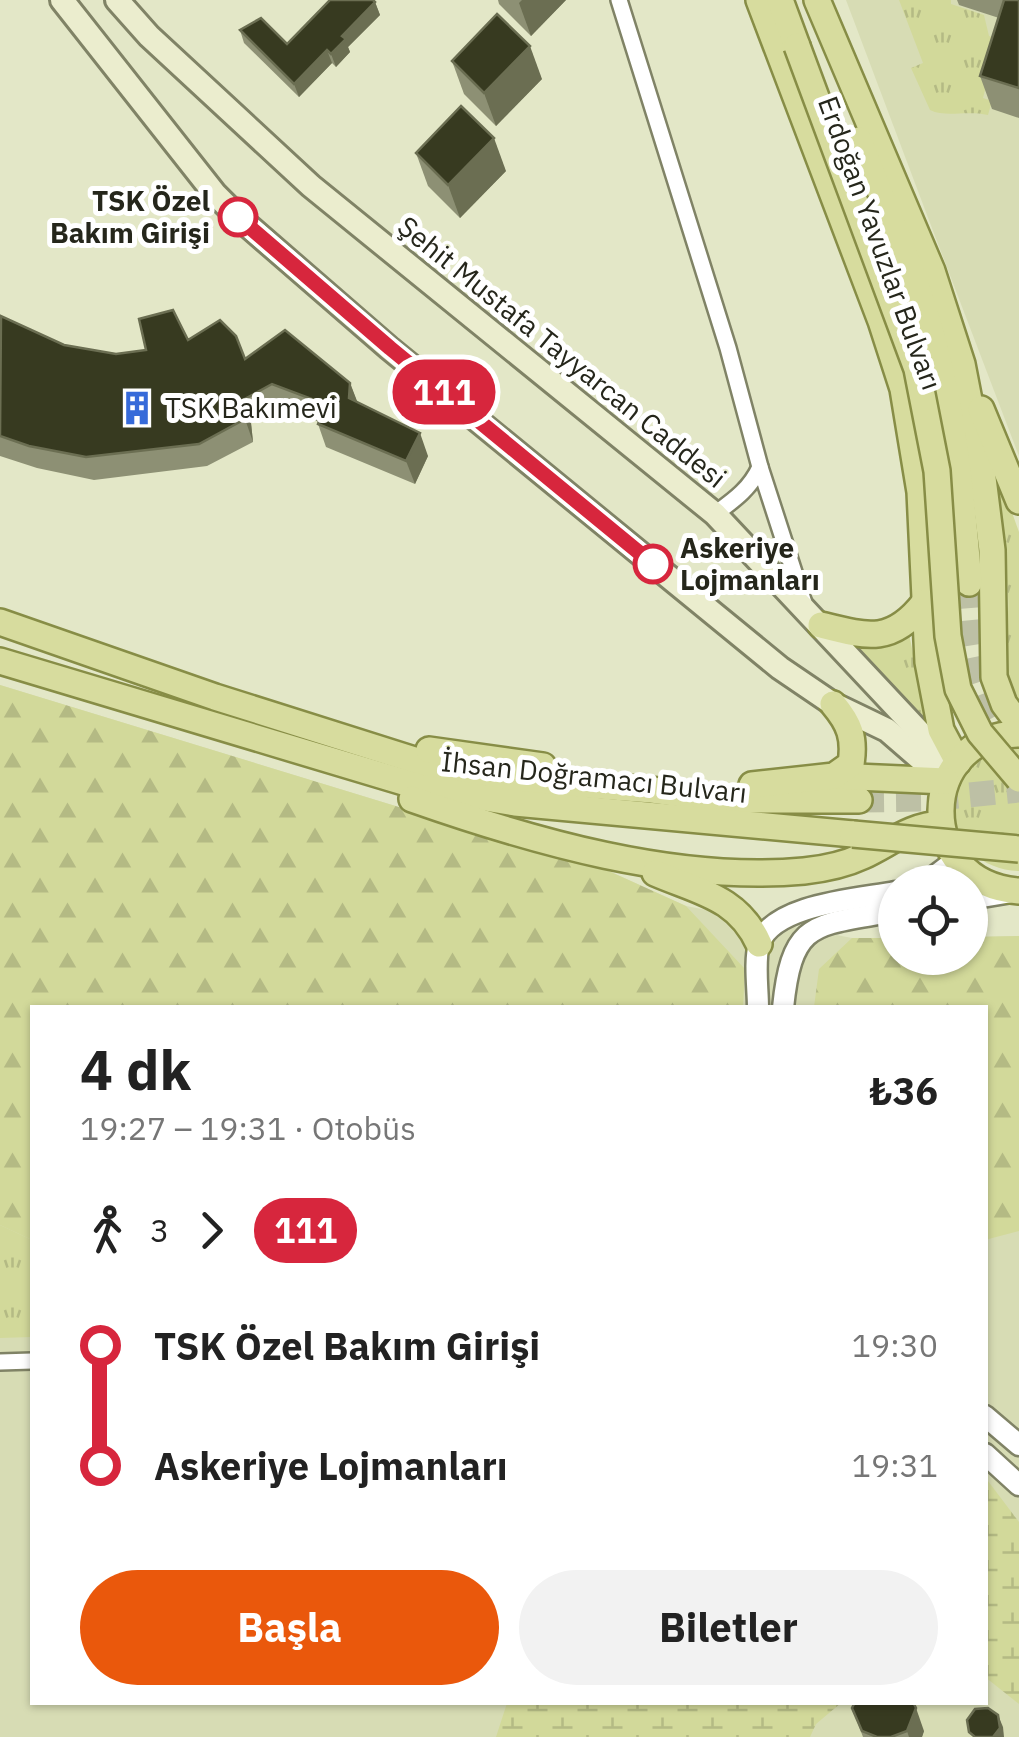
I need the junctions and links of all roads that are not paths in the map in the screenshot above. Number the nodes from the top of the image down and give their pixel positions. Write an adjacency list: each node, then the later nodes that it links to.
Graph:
1 (62, 0): 19 (main road)
2 (117, 0): 10 (main road, Şehit Mustafa Tayyarcan Caddesi)
3 (618, 0): 8 (street)
4 (760, 0): 12 (main road, Erdoğan Yavuzlar Bulvarı)
5 (780, 0): 25 (main road, bridge)
6 (814, 0): 7 (main road, Erdoğan Yavuzlar Bulvarı); 11 (main road, Erdoğan Yavuzlar Bulvarı)
7 (962, 364): 9 (main road); 16 (main road, Erdoğan Yavuzlar Bulvarı)
8 (760, 467): 10 (street); 13 (street)
9 (1019, 501)
10 (716, 514): 13 (main road, Şehit Mustafa Tayyarcan Caddesi)
11 (969, 583)
12 (924, 603): 13 (main road); 17 (main road, Erdoğan Yavuzlar Bulvarı)
13 (813, 616): 23 (main road, Şehit Mustafa Tayyarcan Caddesi)
14 (0, 622): 18 (main road, İhsan Doğramacı Bulvarı)
15 (0, 661): 20 (main road, İhsan Doğramacı Bulvarı)
16 (994, 677): 17 (main road); 21 (main road, Erdoğan Yavuzlar Bulvarı)
17 (933, 692): 23 (main road, Erdoğan Yavuzlar Bulvarı)
18 (215, 697): 24 (main road); 26 (main road, İhsan Doğramacı Bulvarı)
19 (833, 704): 23 (main road); 24 (main road)
20 (181, 718): 28 (main road, İhsan Doğramacı Bulvarı, bridge); 29 (main road)
21 (1019, 724)
22 (1019, 734): 23 (main road)
23 (952, 772): 24 (main road); 27 (main road)
24 (834, 776)
25 (1019, 779)
26 (859, 800)
27 (941, 824): 29 (main road); 30 (main road)
28 (1019, 849)
29 (618, 857): 36 (main road)
30 (956, 860): 31 (street); 32 (main road)
31 (949, 865)
32 (1018, 891): 34 (street)
33 (878, 896): 36 (street)
34 (988, 896)
35 (878, 915): 37 (street)
36 (759, 944): 38 (street)
37 (786, 975): 38 (street); 40 (street)
38 (758, 978): 39 (street)
39 (758, 1005)
40 (783, 1005)
41 (30, 1352): 42 (street)
42 (0, 1354)
43 (30, 1361): 44 (street)
44 (0, 1362)
45 (988, 1419): 46 (street)
46 (1019, 1446)
47 (988, 1457): 48 (street)
48 (1019, 1486)

